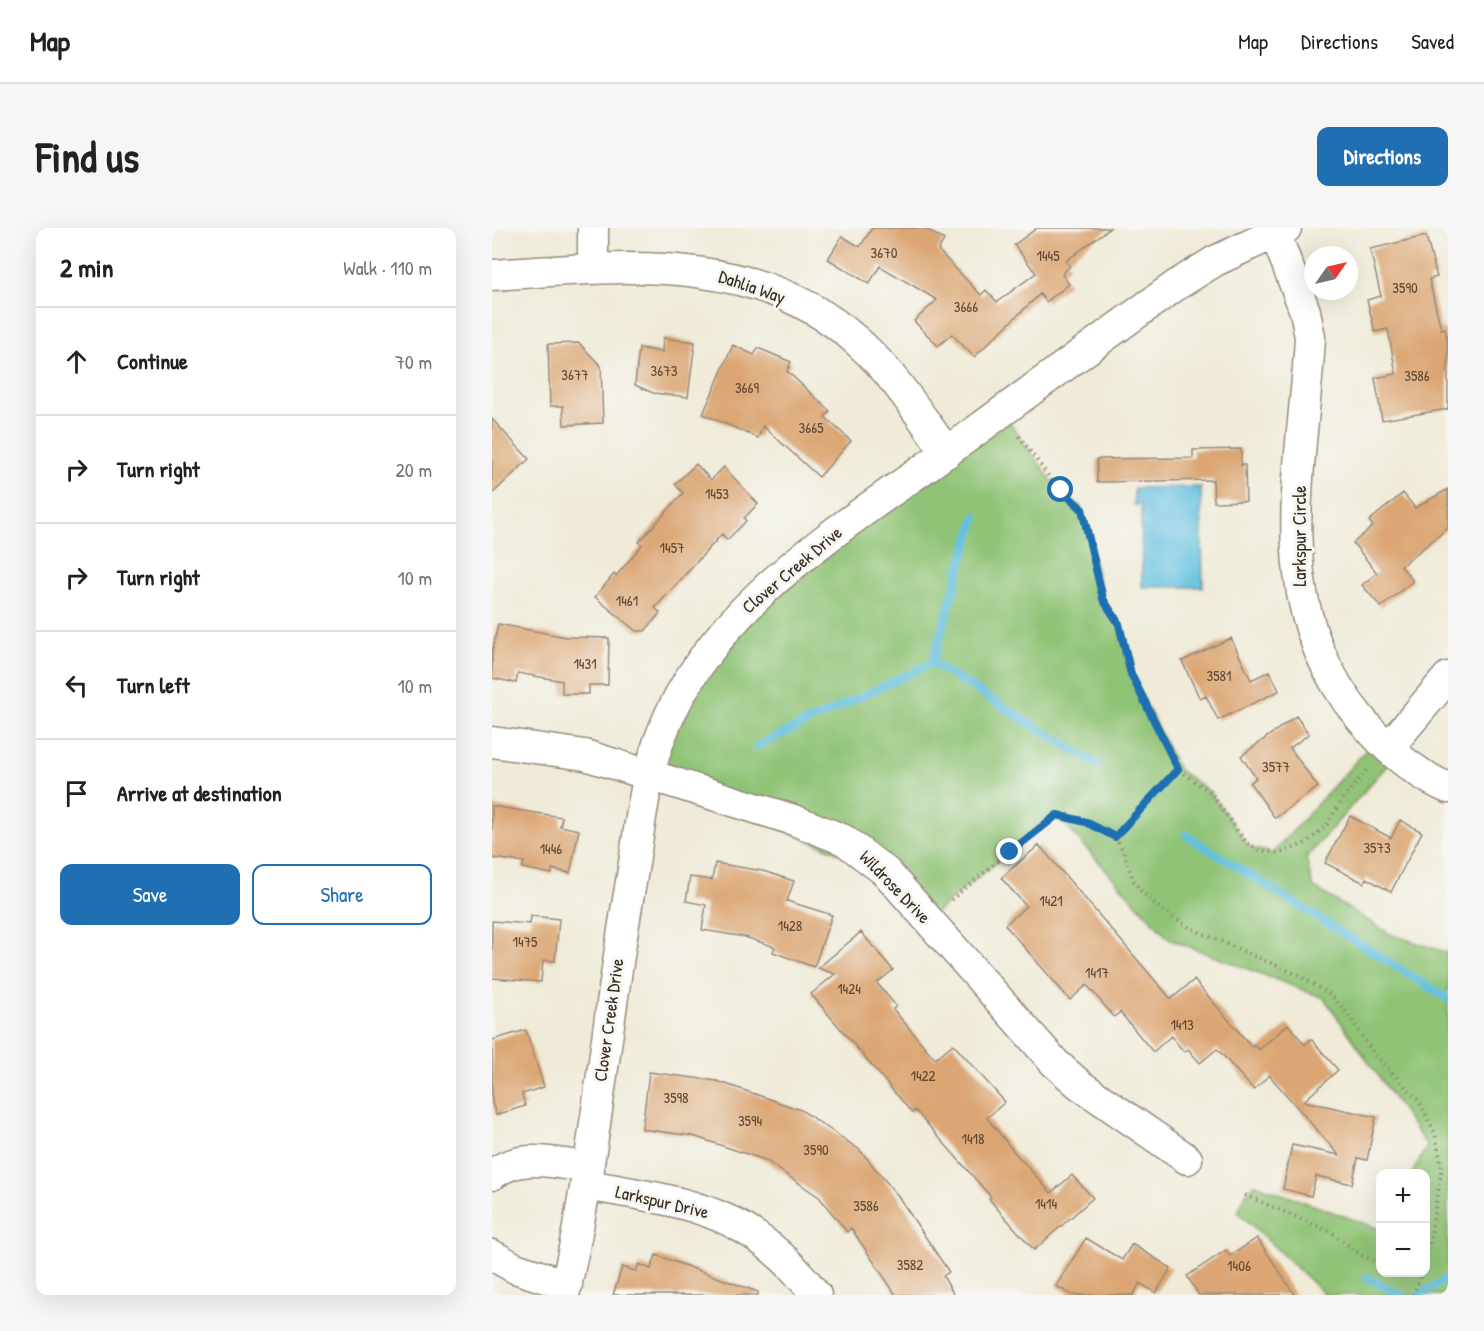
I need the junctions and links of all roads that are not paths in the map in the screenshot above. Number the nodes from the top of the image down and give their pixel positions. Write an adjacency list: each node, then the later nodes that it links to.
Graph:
1 (593, 228): 3 (street)
2 (1278, 230): 5 (street, Clover Creek Drive); 8 (street, Larkspur Circle)
3 (593, 269): 4 (street, Dahlia Way); 5 (street, Dahlia Way)
4 (492, 275)
5 (947, 453): 9 (street, Clover Creek Drive)
6 (1448, 677): 8 (street)
7 (492, 742): 9 (street, Wildrose Drive)
8 (1380, 756): 10 (street, Larkspur Circle)
9 (649, 775): 11 (street, Wildrose Drive); 13 (street, Clover Creek Drive)
10 (1448, 788)
11 (1186, 1160)
12 (492, 1174): 13 (street, Larkspur Drive)
13 (588, 1177): 15 (street, Clover Creek Drive); 16 (street, Larkspur Drive)
14 (492, 1255): 15 (street)
15 (566, 1290)
16 (816, 1295)

